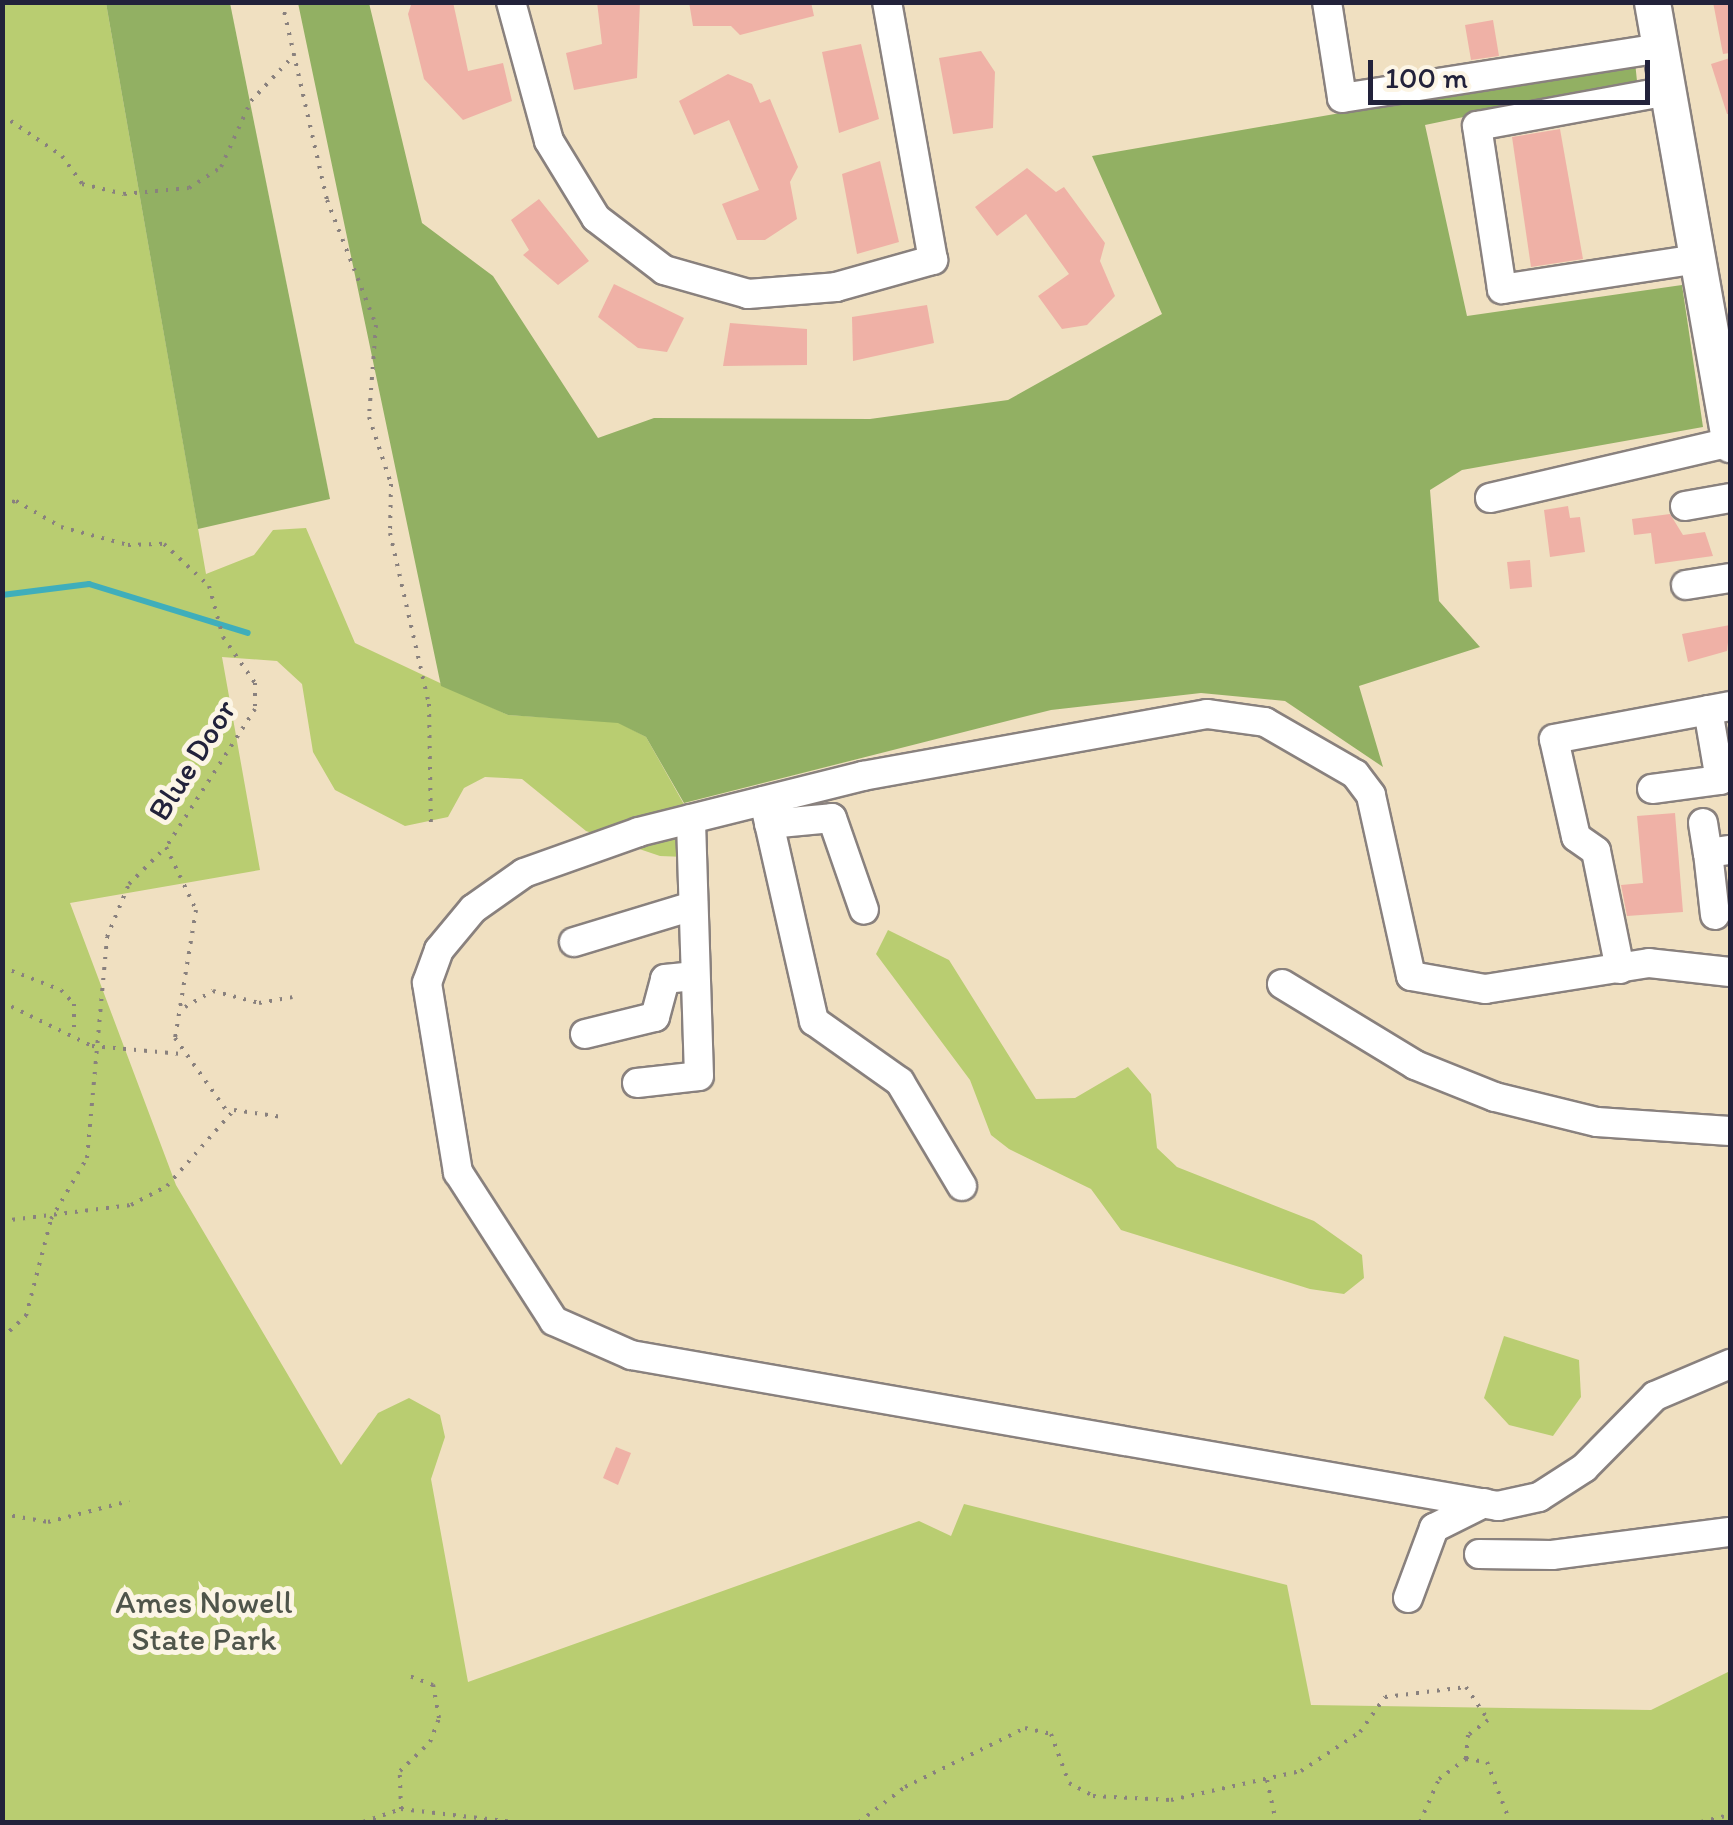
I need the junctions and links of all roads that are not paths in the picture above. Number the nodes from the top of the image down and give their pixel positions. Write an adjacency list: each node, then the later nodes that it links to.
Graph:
1 (511, 2): 2 (street)
2 (887, 2)
3 (1327, 2): 5 (street)
4 (1652, 2): 5 (main road)
5 (1660, 48): 6 (main road)
6 (1668, 91): 7 (main road); 7 (street)
7 (1698, 260): 8 (main road)
8 (1730, 443): 9 (street)
9 (1490, 498)
10 (1730, 498): 11 (street)
11 (1685, 506)
12 (1730, 578): 13 (street)
13 (1686, 585)
14 (1719, 708): 15 (street); 24 (street)
15 (1652, 789)
16 (767, 812): 17 (street); 21 (street); 24 (street); 31 (street)
17 (691, 819): 20 (street); 33 (street)
18 (1703, 823): 19 (street)
19 (1719, 851): 22 (street)
20 (689, 908): 23 (street); 26 (street)
21 (864, 910)
22 (1715, 914)
23 (574, 942)
24 (1620, 969): 25 (street)
25 (1730, 972)
26 (693, 976): 28 (street); 29 (street)
27 (1282, 984): 30 (street)
28 (585, 1034)
29 (637, 1083)
30 (1730, 1131)
31 (962, 1186)
32 (1730, 1364): 33 (street)
33 (1484, 1503): 36 (street)
34 (1730, 1532): 35 (street)
35 (1479, 1554)
36 (1408, 1598)

